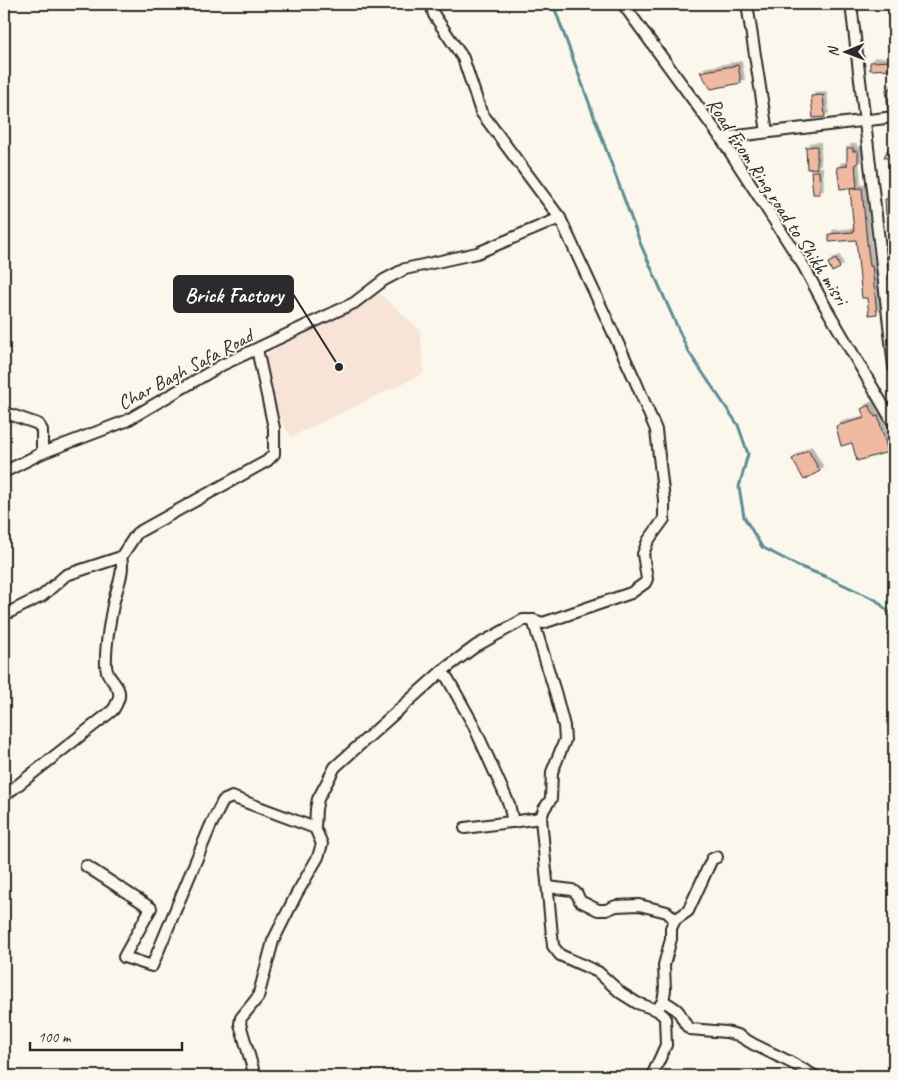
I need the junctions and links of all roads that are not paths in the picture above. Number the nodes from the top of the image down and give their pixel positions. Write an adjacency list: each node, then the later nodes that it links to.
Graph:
1 (431, 4): 9 (street)
2 (623, 4): 8 (street, Road From Ring road to Shikh misri)
3 (747, 4): 7 (street)
4 (850, 4): 6 (street)
5 (894, 117): 6 (street)
6 (865, 121): 7 (street); 11 (street)
7 (767, 132): 8 (street)
8 (721, 138): 13 (street, Road From Ring road to Shikh misri)
9 (560, 218): 10 (street, Char Bagh Safa Road); 18 (street)
10 (258, 349): 14 (street, Char Bagh Safa Road); 16 (street)
11 (894, 367)
12 (4, 414): 14 (street)
13 (894, 424)
14 (42, 453): 15 (street, Char Bagh Safa Road)
15 (4, 472)
16 (121, 557): 17 (street); 20 (street)
17 (4, 615)
18 (533, 620): 19 (street); 21 (street)
19 (442, 672): 22 (street); 23 (street)
20 (4, 796)
21 (541, 818): 22 (street); 27 (street)
22 (513, 822): 24 (street)
23 (315, 828): 26 (street); 30 (street)
24 (465, 828)
25 (717, 857): 28 (street)
26 (86, 866)
27 (548, 887): 28 (street); 29 (street)
28 (675, 920): 29 (street)
29 (660, 1006): 31 (street); 32 (street)
30 (252, 1076)
31 (652, 1076)
32 (815, 1076)

